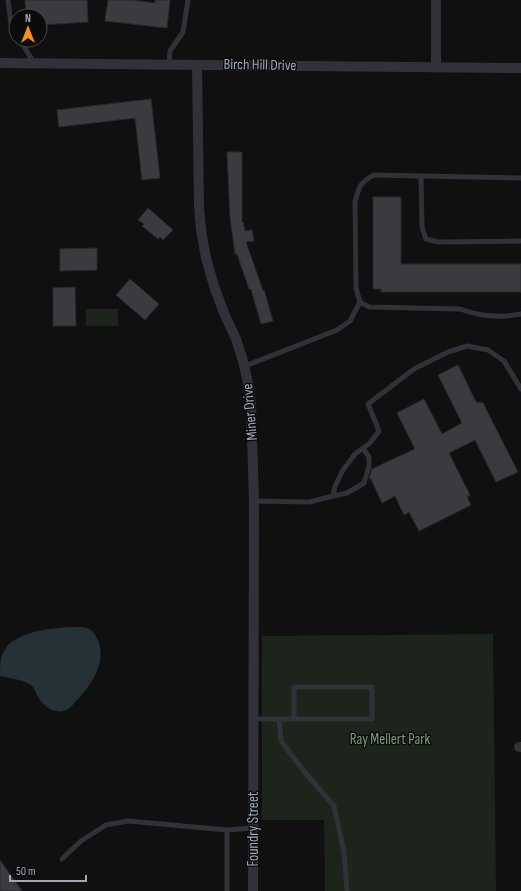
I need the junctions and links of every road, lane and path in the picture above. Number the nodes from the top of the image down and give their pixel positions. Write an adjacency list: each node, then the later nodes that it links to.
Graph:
1 (188, 0): 6 (lane)
2 (436, 0): 8 (street)
3 (25, 48): 5 (lane)
4 (0, 63): 5 (street, Birch Hill Drive)
5 (34, 63): 6 (street, Birch Hill Drive)
6 (169, 64): 7 (street, Birch Hill Drive)
7 (197, 65): 8 (street, Birch Hill Drive); 15 (street, Miner Drive)
8 (436, 67): 9 (street, Birch Hill Drive)
9 (521, 68)
10 (421, 176): 11 (lane); 12 (lane); 13 (lane)
11 (521, 178)
12 (521, 241)
13 (360, 302): 14 (lane); 15 (lane)
14 (521, 314)
15 (245, 366): 19 (street, Miner Drive)
16 (521, 389): 17 (lane)
17 (363, 448): 18 (lane); 18 (lane)
18 (333, 496): 19 (lane)
19 (254, 501): 20 (street, Miner Drive)
20 (253, 719): 21 (lane); 23 (street, Miner Drive)
21 (279, 719): 22 (lane); 29 (lane)
22 (294, 719): 22 (lane)
23 (253, 767): 24 (street, Foundry Street)
24 (253, 828): 25 (lane); 28 (street, Foundry Street)
25 (228, 830): 26 (lane); 27 (lane)
26 (62, 859)
27 (227, 891)
28 (253, 891)
29 (347, 891)

